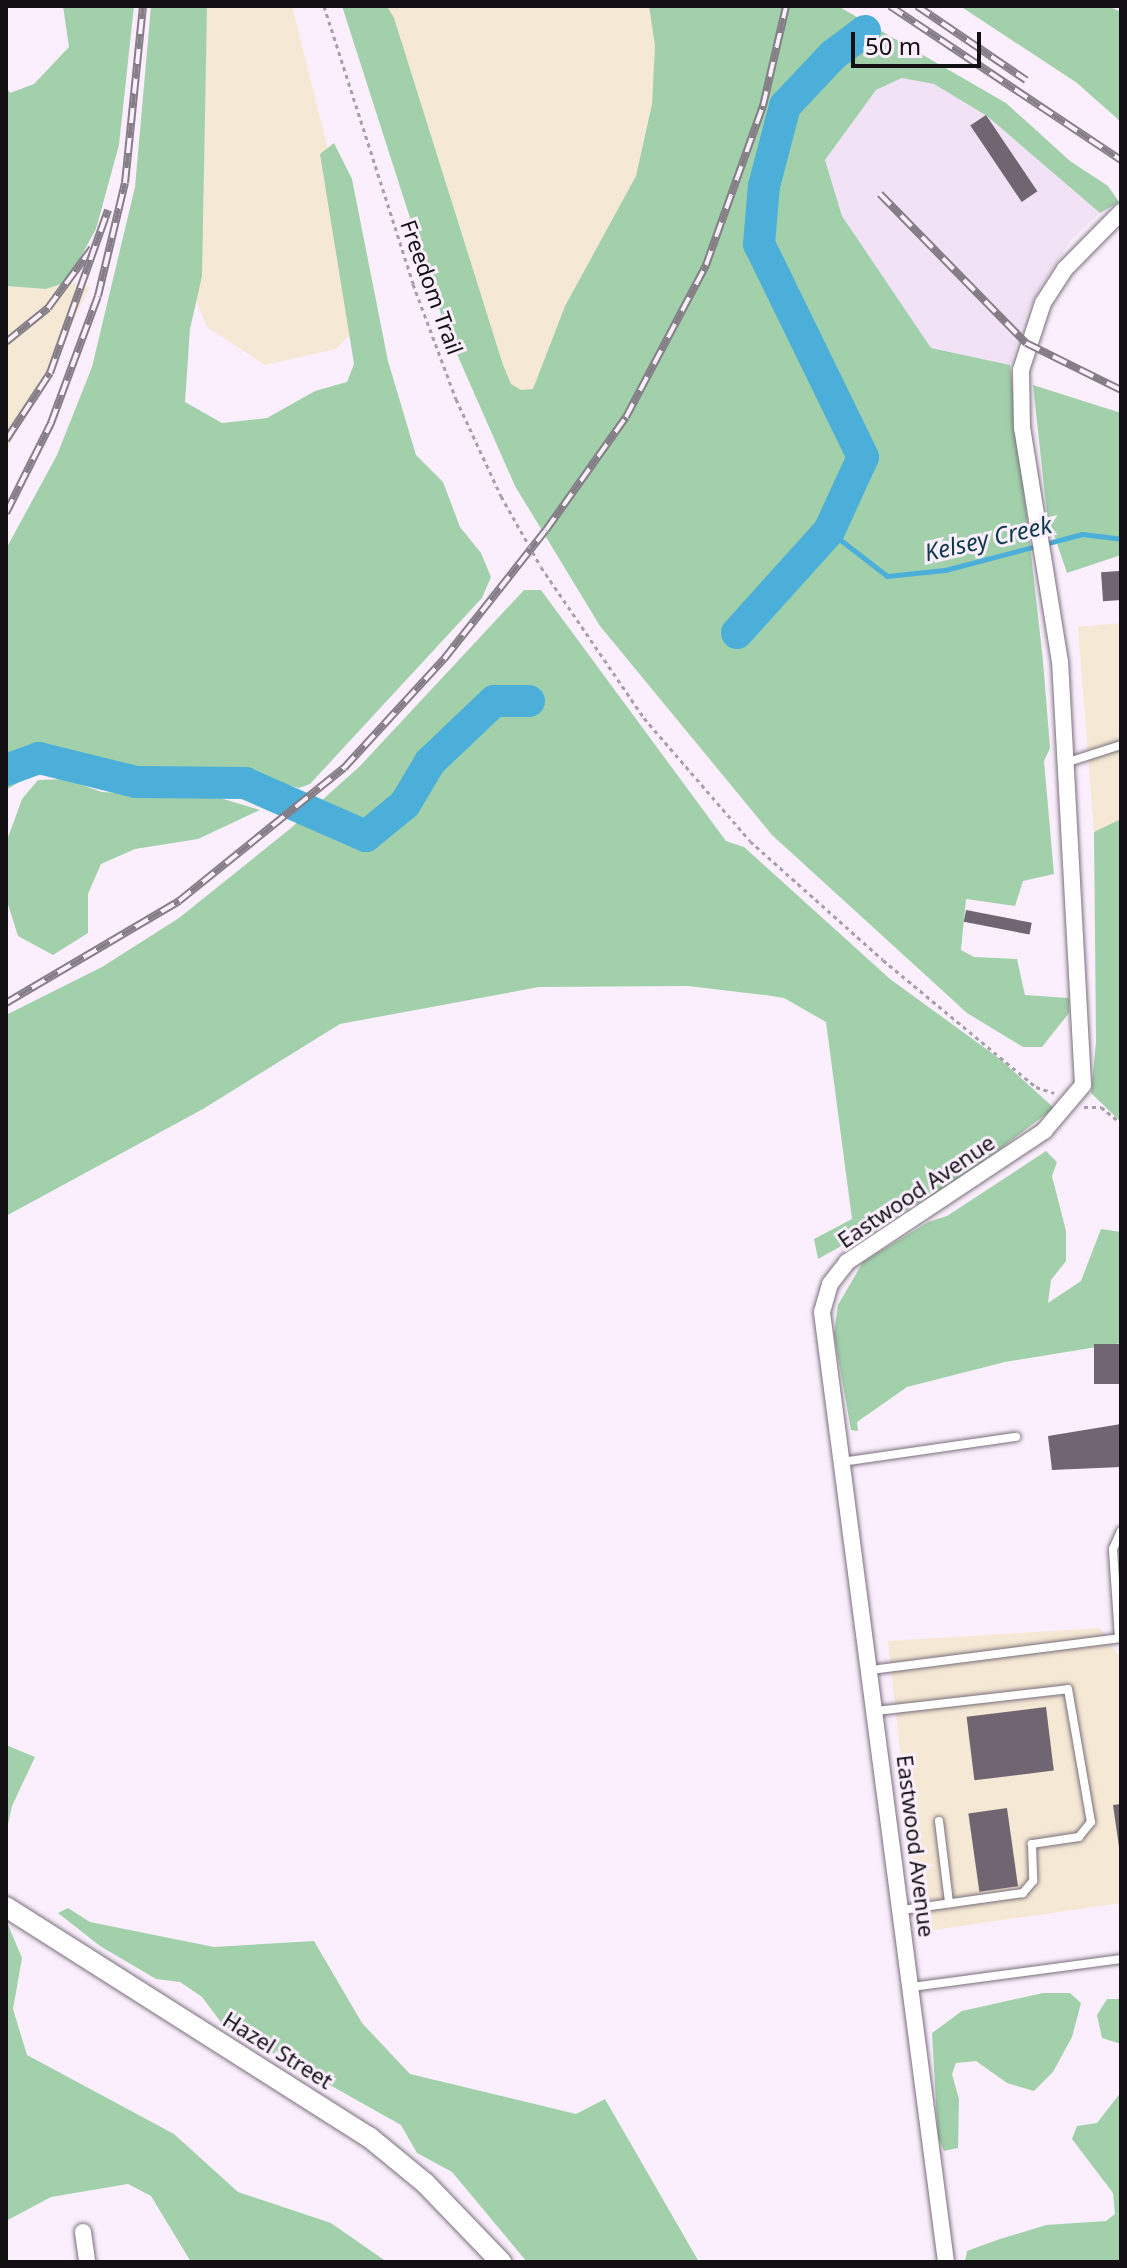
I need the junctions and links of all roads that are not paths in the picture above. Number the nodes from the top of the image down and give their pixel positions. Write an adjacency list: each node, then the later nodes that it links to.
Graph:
1 (1121, 212): 3 (street, Eastwood Avenue)
2 (1121, 745): 3 (lane)
3 (1064, 763): 5 (street, Eastwood Avenue)
4 (1016, 1437): 5 (lane)
5 (841, 1462): 8 (street, Eastwood Avenue)
6 (1121, 1531): 7 (lane)
7 (1120, 1638): 8 (lane)
8 (871, 1670): 9 (street, Eastwood Avenue)
9 (876, 1711): 11 (lane); 13 (street, Eastwood Avenue)
10 (939, 1821): 11 (lane)
11 (949, 1903): 13 (lane)
12 (6, 1907): 18 (street, Hazel Street)
13 (902, 1910): 15 (street, Eastwood Avenue)
14 (1121, 1959): 15 (lane)
15 (912, 1987): 19 (street, Eastwood Avenue)
16 (83, 2232): 17 (street)
17 (87, 2262)
18 (501, 2262)
19 (946, 2262)

